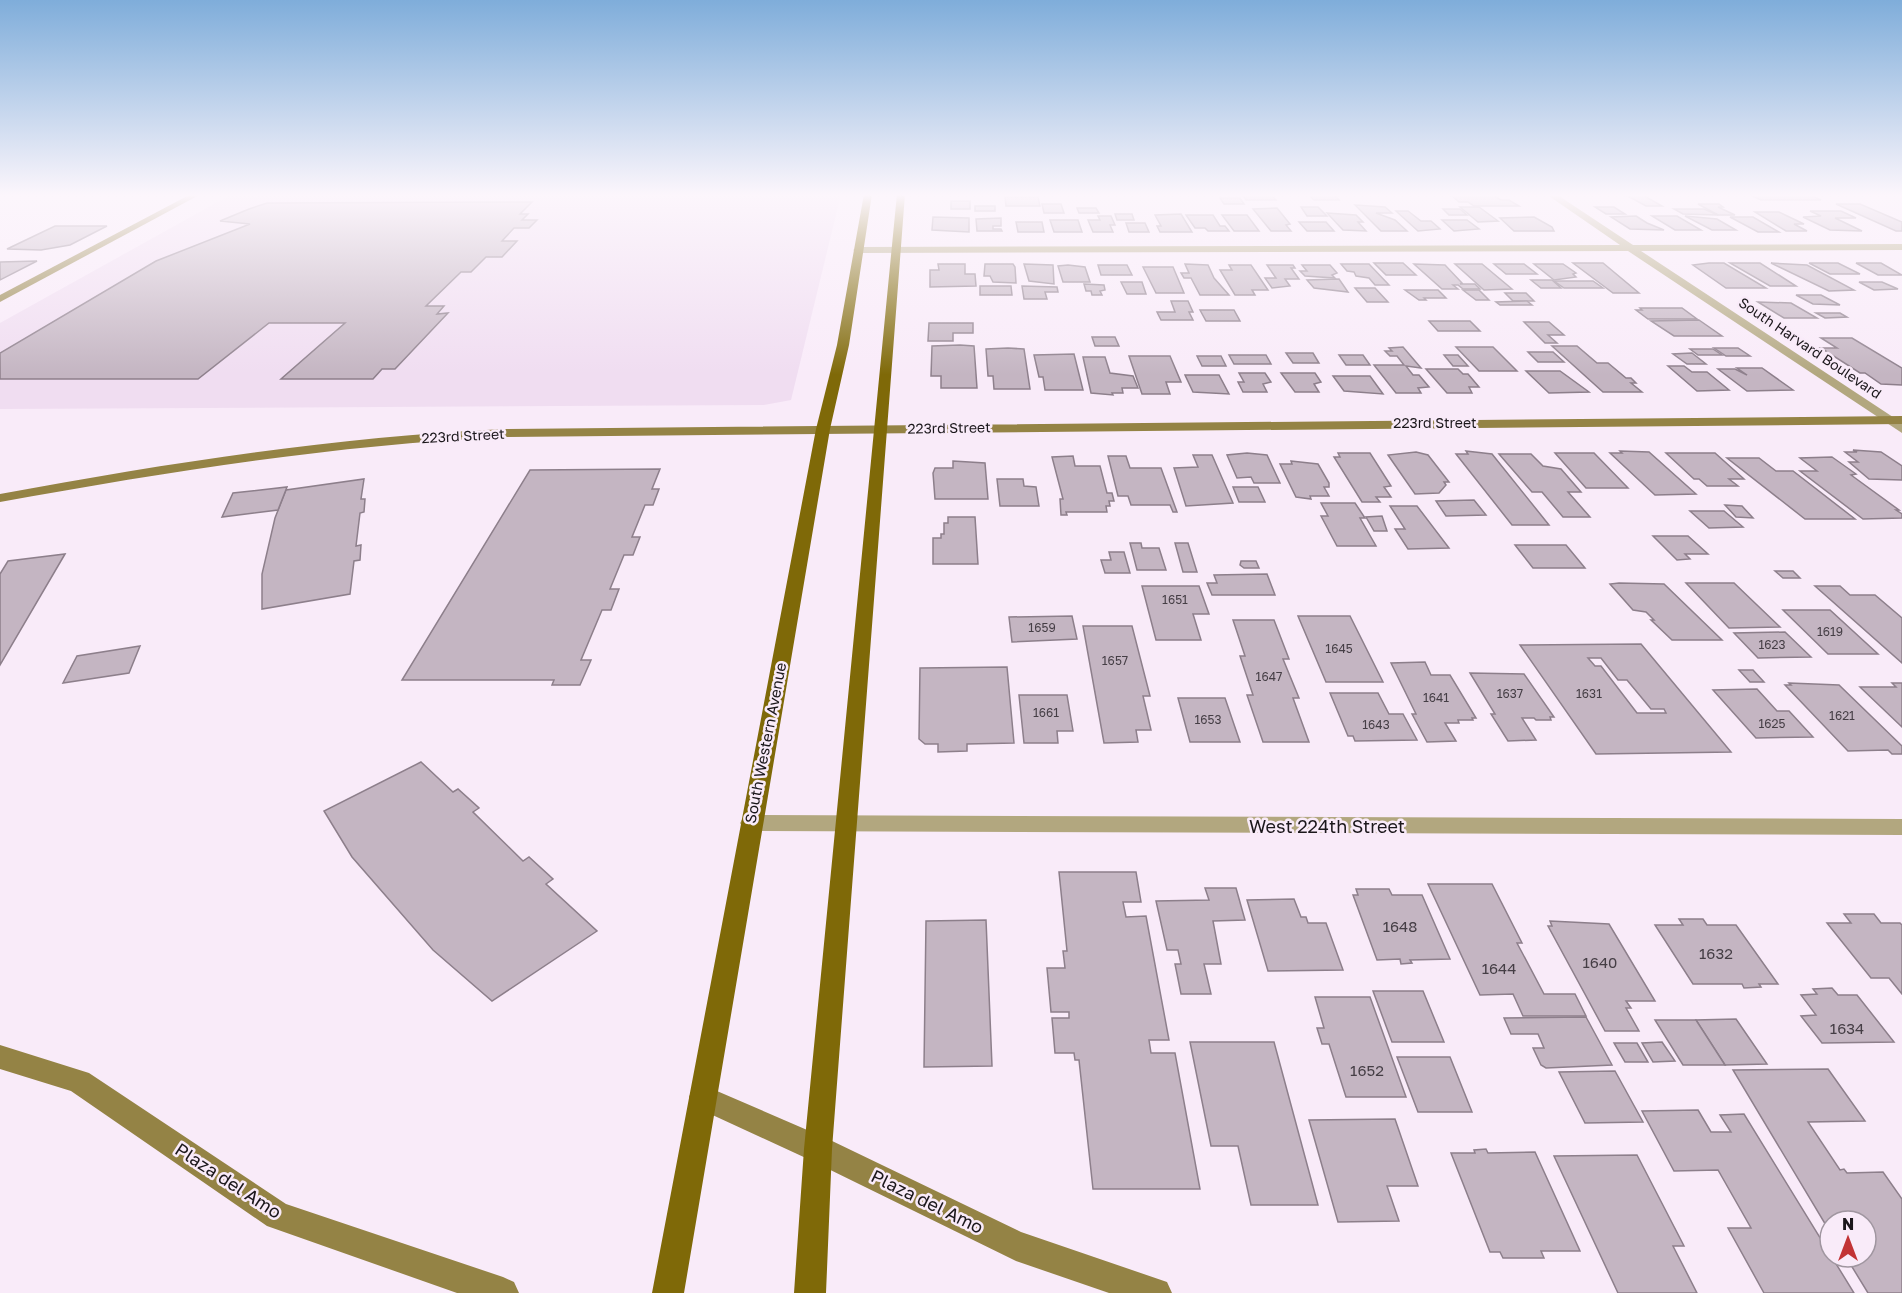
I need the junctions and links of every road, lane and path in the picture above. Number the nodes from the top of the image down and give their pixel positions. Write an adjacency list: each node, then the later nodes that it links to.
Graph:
1 (84, 254): 5 (main road)
2 (857, 254): 7 (main road, South Western Avenue)
3 (896, 254): 8 (main road)
4 (1644, 254): 6 (street, South Harvard Boulevard)
5 (0, 299)
6 (1895, 420): 8 (main road, 223rd Street); 9 (street, South Harvard Boulevard)
7 (823, 429): 8 (main road, 223rd Street); 10 (main road, 223rd Street); 11 (main road, South Western Avenue)
8 (882, 429): 12 (main road)
9 (1902, 429)
10 (0, 498)
11 (751, 823): 12 (street, West 224th Street); 15 (main road, South Western Avenue)
12 (847, 825): 13 (street, West 224th Street); 16 (main road)
13 (1902, 827)
14 (0, 1057): 17 (main road, Plaza del Amo)
15 (703, 1096): 16 (main road, Plaza del Amo); 18 (main road, South Western Avenue)
16 (818, 1149): 19 (main road); 20 (main road, Plaza del Amo)
17 (503, 1293)
18 (668, 1293)
19 (810, 1293)
20 (1156, 1293)

